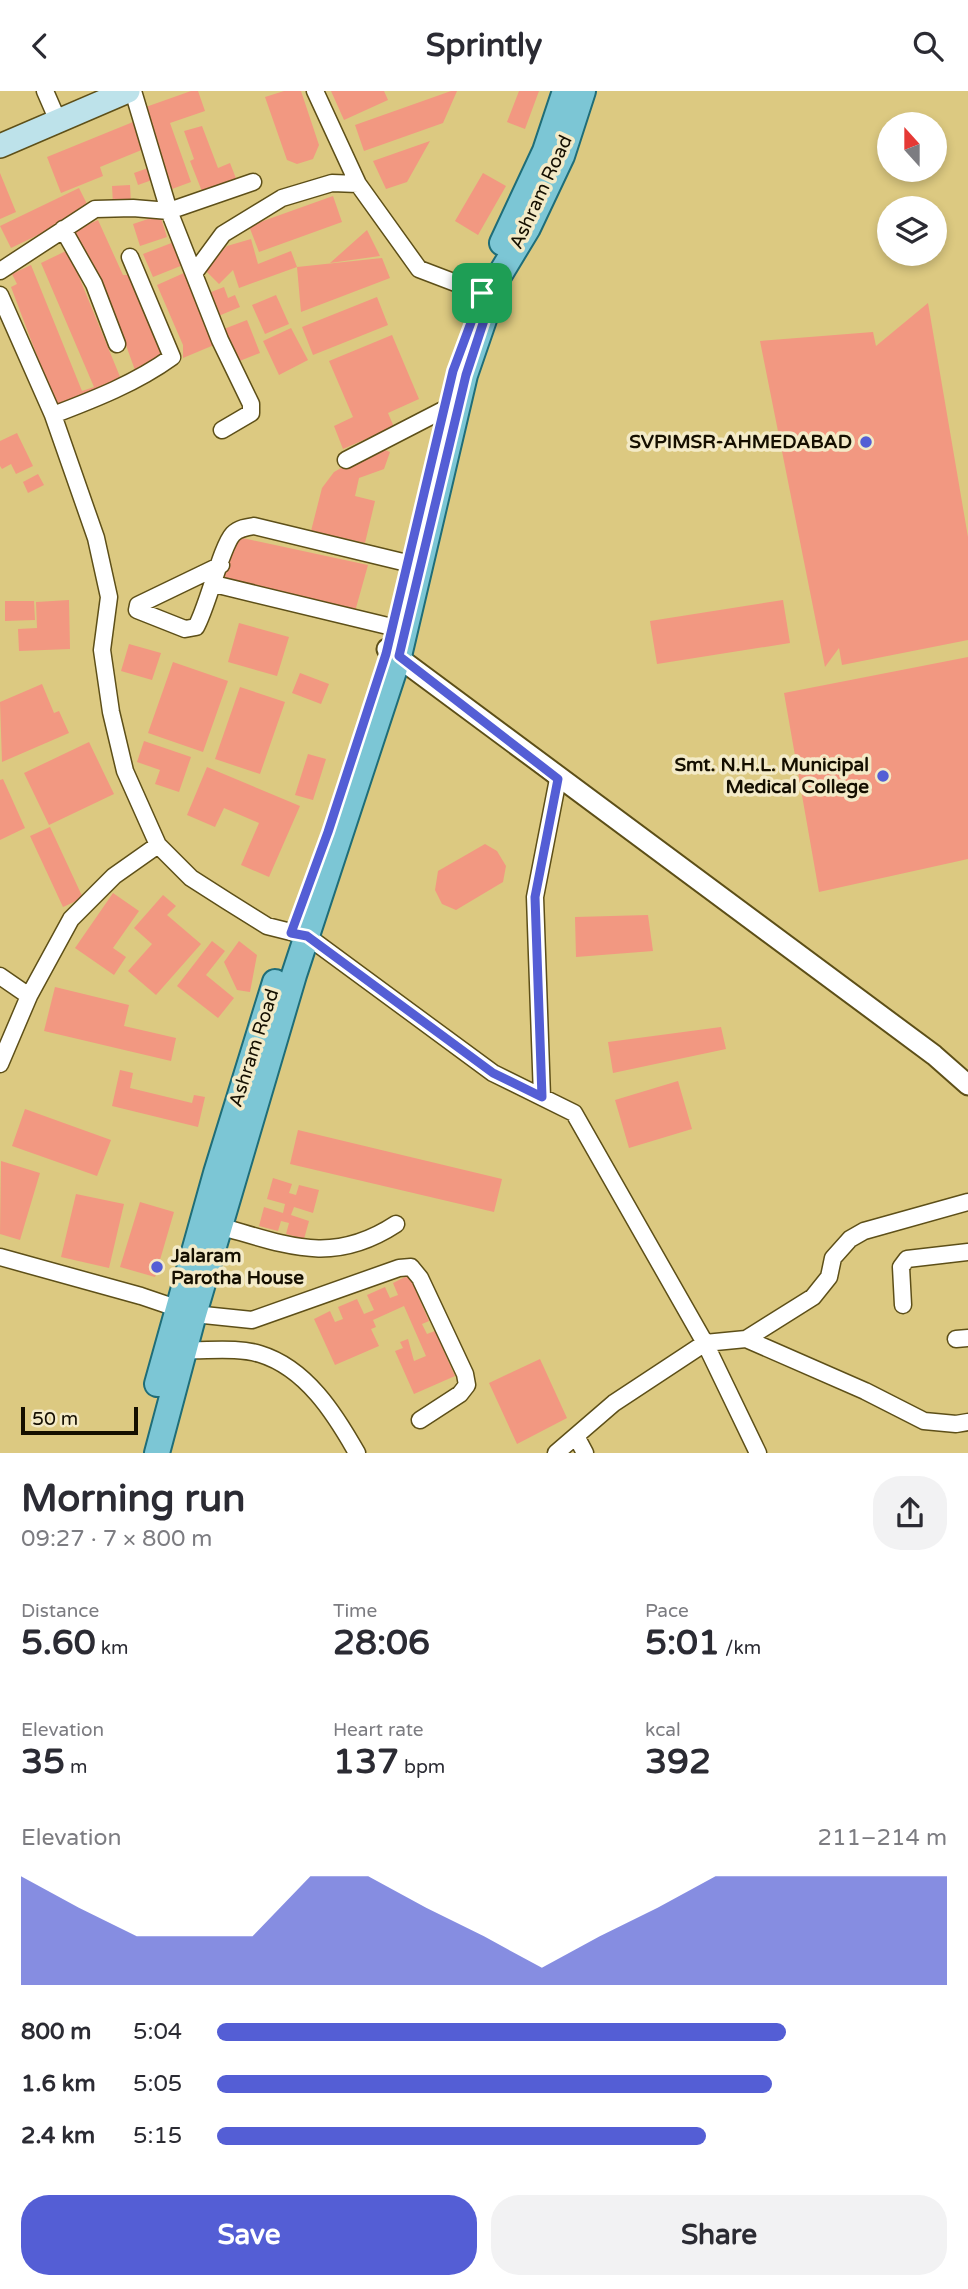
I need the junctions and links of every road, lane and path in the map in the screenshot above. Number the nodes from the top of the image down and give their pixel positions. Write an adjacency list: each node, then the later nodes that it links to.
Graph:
1 (45, 91): 6 (street)
2 (130, 91): 6 (main road); 10 (street)
3 (315, 91): 9 (street)
4 (565, 91): 16 (main road, Ashram Road)
5 (583, 91): 16 (main road, Ashram Road)
6 (58, 121): 7 (main road)
7 (0, 146)
8 (253, 182): 10 (street)
9 (358, 184): 14 (street); 16 (street)
10 (169, 211): 11 (street); 14 (street)
11 (63, 229): 13 (street); 17 (street)
12 (130, 257): 19 (street)
13 (0, 271)
14 (195, 272): 20 (street)
15 (0, 295): 19 (street)
16 (486, 296): 18 (main road, Ashram Road); 25 (main road, Ashram Road)
17 (117, 344)
18 (443, 410): 21 (street); 22 (main road, Ashram Road)
19 (53, 415): 27 (street)
20 (222, 430)
21 (346, 460)
22 (407, 563): 23 (street); 25 (main road, Ashram Road)
23 (221, 565): 24 (street); 24 (street)
24 (214, 584): 25 (street)
25 (392, 644): 26 (street); 28 (main road, Ashram Road)
26 (558, 779): 32 (street); 33 (street)
27 (158, 845): 28 (street); 30 (street)
28 (299, 934): 33 (street); 36 (main road, Ashram Road); 40 (main road, Ashram Road)
29 (0, 976): 30 (street)
30 (29, 996): 31 (street)
31 (0, 1063)
32 (968, 1085)
33 (542, 1097): 42 (street)
34 (968, 1202): 41 (street)
35 (396, 1224): 36 (street)
36 (219, 1226): 40 (main road, Ashram Road)
37 (968, 1252): 39 (street)
38 (0, 1257): 40 (street)
39 (903, 1305)
40 (185, 1312): 43 (main road, Ashram Road); 44 (street); 47 (main road, Ashram Road)
41 (746, 1339): 42 (street); 45 (street)
42 (705, 1342): 46 (street); 52 (street)
43 (184, 1350): 48 (main road, Ashram Road); 49 (street)
44 (420, 1420)
45 (968, 1422)
46 (576, 1436): 50 (street); 51 (street)
47 (140, 1453)
48 (157, 1453)
49 (357, 1453)
50 (556, 1453)
51 (585, 1453)
52 (758, 1453)

